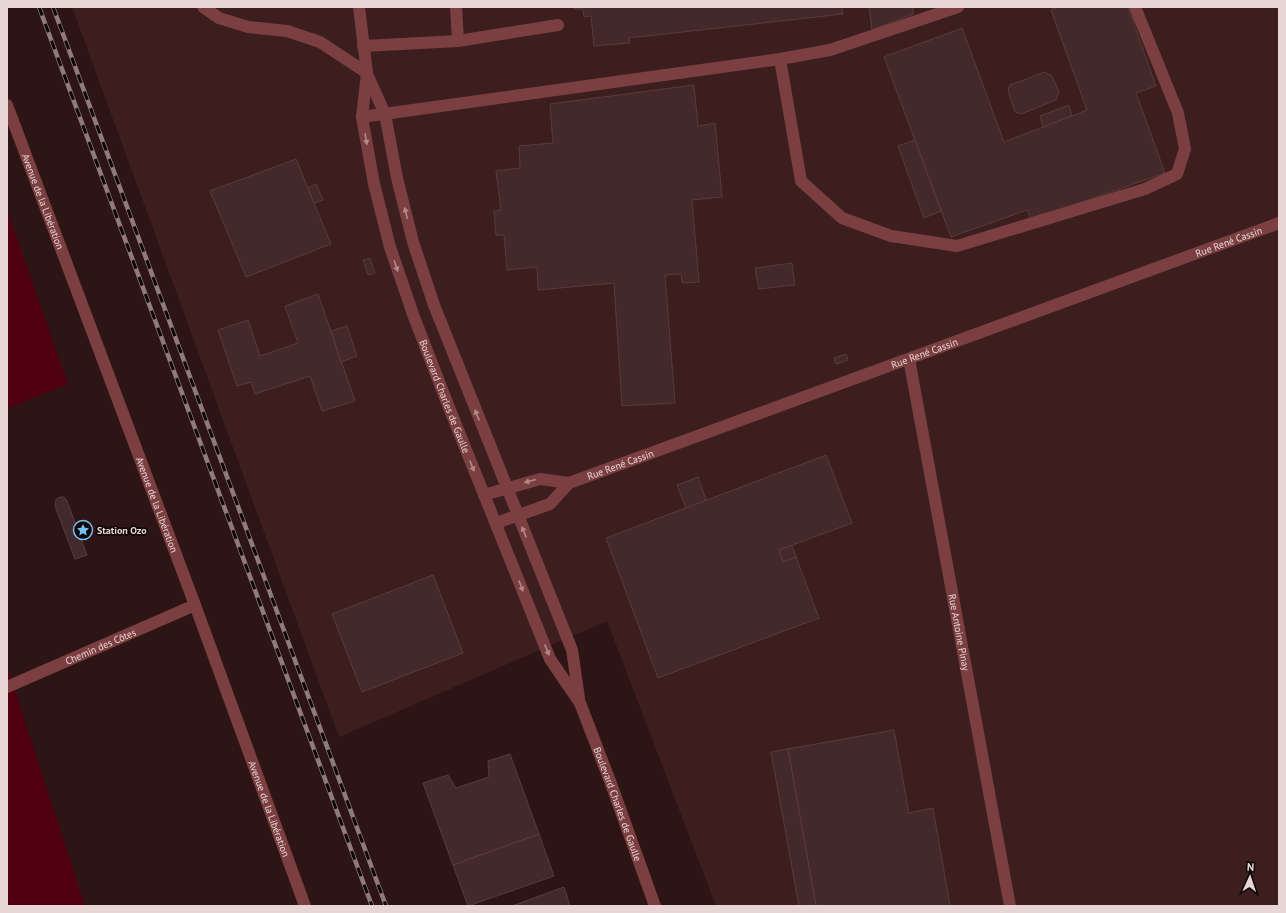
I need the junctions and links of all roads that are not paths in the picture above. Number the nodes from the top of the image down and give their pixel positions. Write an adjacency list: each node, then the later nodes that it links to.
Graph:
1 (203, 7): 10 (street)
2 (358, 7): 8 (street, Boulevard Charles de Gaulle)
3 (456, 7): 7 (street)
4 (958, 7): 9 (street)
5 (1134, 7): 9 (street)
6 (558, 25): 7 (street)
7 (458, 42): 8 (street)
8 (363, 46): 10 (street, Boulevard Charles de Gaulle)
9 (780, 59): 12 (street)
10 (366, 73): 12 (street, Boulevard Charles de Gaulle); 13 (street, Boulevard Charles de Gaulle)
11 (7, 105): 21 (street, Avenue de la Libération)
12 (385, 114): 13 (street); 17 (street, Boulevard Charles de Gaulle, one-way to 12)
13 (362, 117): 18 (street, Boulevard Charles de Gaulle, one-way to 18)
14 (1279, 223): 15 (street, Rue René Cassin)
15 (909, 358): 16 (street, Rue René Cassin); 26 (street, Rue Antoine Pinay)
16 (569, 483): 17 (street, Rue René Cassin, one-way to 17); 19 (street, Rue René Cassin)
17 (506, 488): 18 (street, Rue René Cassin); 19 (street, Boulevard Charles de Gaulle)
18 (484, 495): 20 (street, Boulevard Charles de Gaulle)
19 (518, 516): 20 (street, Rue René Cassin); 23 (street, Boulevard Charles de Gaulle, one-way to 19)
20 (496, 523): 23 (street, Boulevard Charles de Gaulle, one-way to 23)
21 (195, 605): 22 (street, Chemin des Côtes); 24 (street, Avenue de la Libération)
22 (7, 687)
23 (580, 703): 25 (street, Boulevard Charles de Gaulle)
24 (305, 906)
25 (655, 906)
26 (1010, 906)

